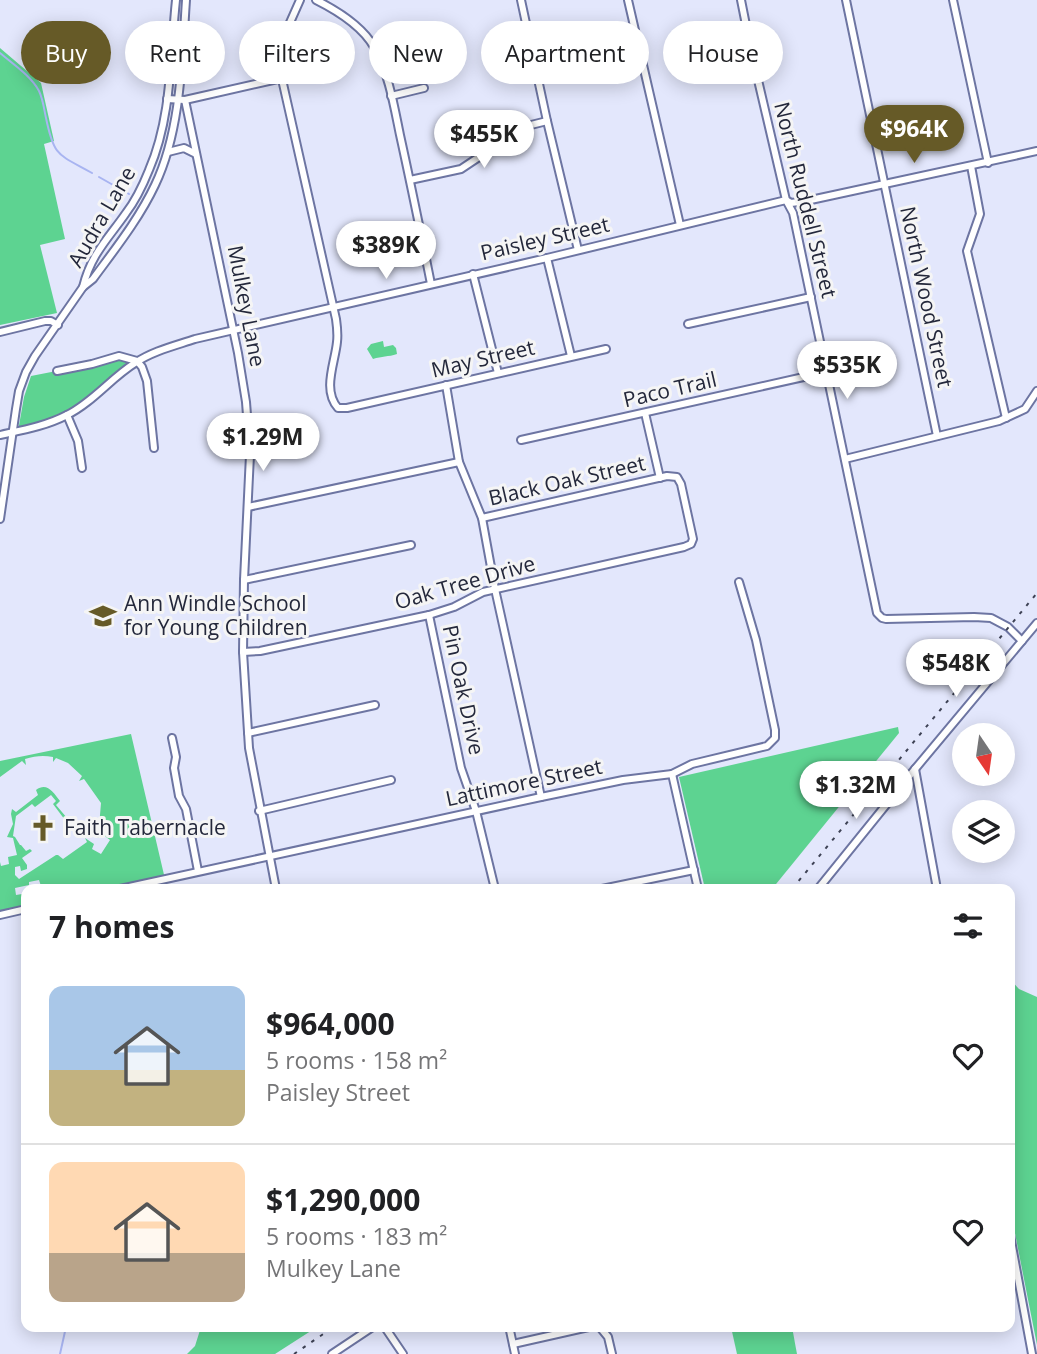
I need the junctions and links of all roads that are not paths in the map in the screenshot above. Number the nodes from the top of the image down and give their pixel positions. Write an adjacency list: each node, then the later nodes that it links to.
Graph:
1 (176, 0): 15 (street, Audra Lane)
2 (186, 0): 16 (street, Audra Lane)
3 (300, 0): 10 (street)
4 (316, 0): 14 (street)
5 (521, 0): 17 (street)
6 (628, 0): 26 (street)
7 (741, 0): 25 (street, North Ruddell Street)
8 (846, 0): 24 (street, North Wood Street)
9 (953, 0): 21 (street)
10 (291, 21)
11 (254, 84): 16 (street)
12 (283, 84): 35 (street)
13 (424, 88): 14 (street)
14 (391, 96): 23 (street)
15 (167, 99): 16 (street); 27 (street, Audra Lane)
16 (181, 100): 19 (street, Audra Lane); 20 (street, Mulkey Lane)
17 (547, 121): 23 (street); 29 (street)
18 (1037, 151): 21 (street, Paisley Street)
19 (167, 152): 20 (street); 28 (street, Audra Lane)
20 (196, 154): 38 (street, Mulkey Lane)
21 (988, 163): 22 (street, Paisley Street)
22 (971, 166): 24 (street, Paisley Street); 50 (street)
23 (410, 180): 32 (street)
24 (885, 186): 25 (street, Paisley Street); 53 (street, North Wood Street)
25 (786, 200): 26 (street, Paisley Street); 34 (street, North Ruddell Street)
26 (680, 225): 29 (street, Paisley Street)
27 (115, 228): 28 (street); 33 (street, Audra Lane)
28 (125, 235): 33 (street, Audra Lane)
29 (578, 250): 30 (street, Paisley Street)
30 (547, 258): 31 (street, Paisley Street); 41 (street)
31 (473, 274): 32 (street, Paisley Street); 45 (street)
32 (431, 284): 35 (street, Paisley Street)
33 (83, 286): 37 (street, Audra Lane)
34 (811, 297): 36 (street); 44 (street, North Ruddell Street)
35 (333, 307): 38 (street, Paisley Street); 46 (street, May Street)
36 (688, 324)
37 (58, 325): 39 (street); 51 (street, Audra Lane)
38 (233, 331): 42 (street, Paisley Street); 60 (street, Mulkey Lane)
39 (0, 332)
40 (607, 349): 41 (street, May Street)
41 (571, 356): 45 (street, May Street)
42 (137, 361): 43 (street); 49 (street, Paisley Street); 55 (street)
43 (57, 371)
44 (826, 372): 48 (street, Paco Trail); 56 (street, North Ruddell Street)
45 (498, 373): 46 (street, May Street)
46 (446, 385): 57 (street)
47 (1037, 391): 50 (street)
48 (645, 413): 54 (street, Paco Trail); 59 (street)
49 (66, 415): 51 (street, Paisley Street); 58 (street)
50 (1006, 418): 53 (street)
51 (12, 432): 52 (street, Paisley Street); 62 (street, Audra Lane)
52 (0, 435)
53 (937, 436): 56 (street)
54 (521, 440)
55 (154, 448)
56 (845, 459): 69 (street, North Ruddell Street)
57 (459, 462): 60 (street); 61 (street)
58 (82, 468)
59 (660, 478): 61 (street, Black Oak Street); 66 (street, Oak Tree Drive)
60 (248, 507): 64 (street, Mulkey Lane)
61 (482, 518): 66 (street)
62 (0, 519)
63 (411, 545): 64 (street)
64 (244, 580): 70 (street, Mulkey Lane)
65 (739, 582): 75 (street, Lattimore Street)
66 (495, 589): 67 (street, Oak Tree Drive); 77 (street)
67 (429, 615): 70 (street, Oak Tree Drive); 79 (street, Pin Oak Drive)
68 (1037, 623): 69 (street)
69 (1022, 641): 74 (street)
70 (243, 652): 72 (street, Mulkey Lane)
71 (374, 705): 72 (street)
72 (248, 733): 78 (street, Mulkey Lane)
73 (172, 738): 82 (street)
74 (915, 769): 88 (street); 89 (street)
75 (672, 774): 77 (street, Lattimore Street); 81 (street)
76 (391, 780): 78 (street)
77 (541, 797): 79 (street, Lattimore Street)
78 (260, 811): 80 (street, Mulkey Lane)
79 (476, 811): 80 (street, Lattimore Street); 85 (street, Pin Oak Drive)
80 (269, 855): 82 (street, Lattimore Street); 84 (street, Mulkey Lane)
81 (694, 870): 86 (street); 87 (street)
82 (198, 871): 83 (street, Lattimore Street)
83 (142, 884)
84 (275, 884)
85 (494, 884)
86 (626, 884)
87 (697, 884)
88 (822, 884)
89 (936, 884)
90 (21, 910): 91 (street)
91 (0, 915)
92 (1015, 1262): 103 (street)
93 (365, 1332): 99 (street)
94 (388, 1332): 100 (street)
95 (510, 1332): 98 (street)
96 (566, 1332): 98 (street)
97 (604, 1332): 102 (street)
98 (513, 1344): 101 (street)
99 (332, 1354)
100 (403, 1354)
101 (515, 1354)
102 (612, 1354)
103 (1032, 1354)

